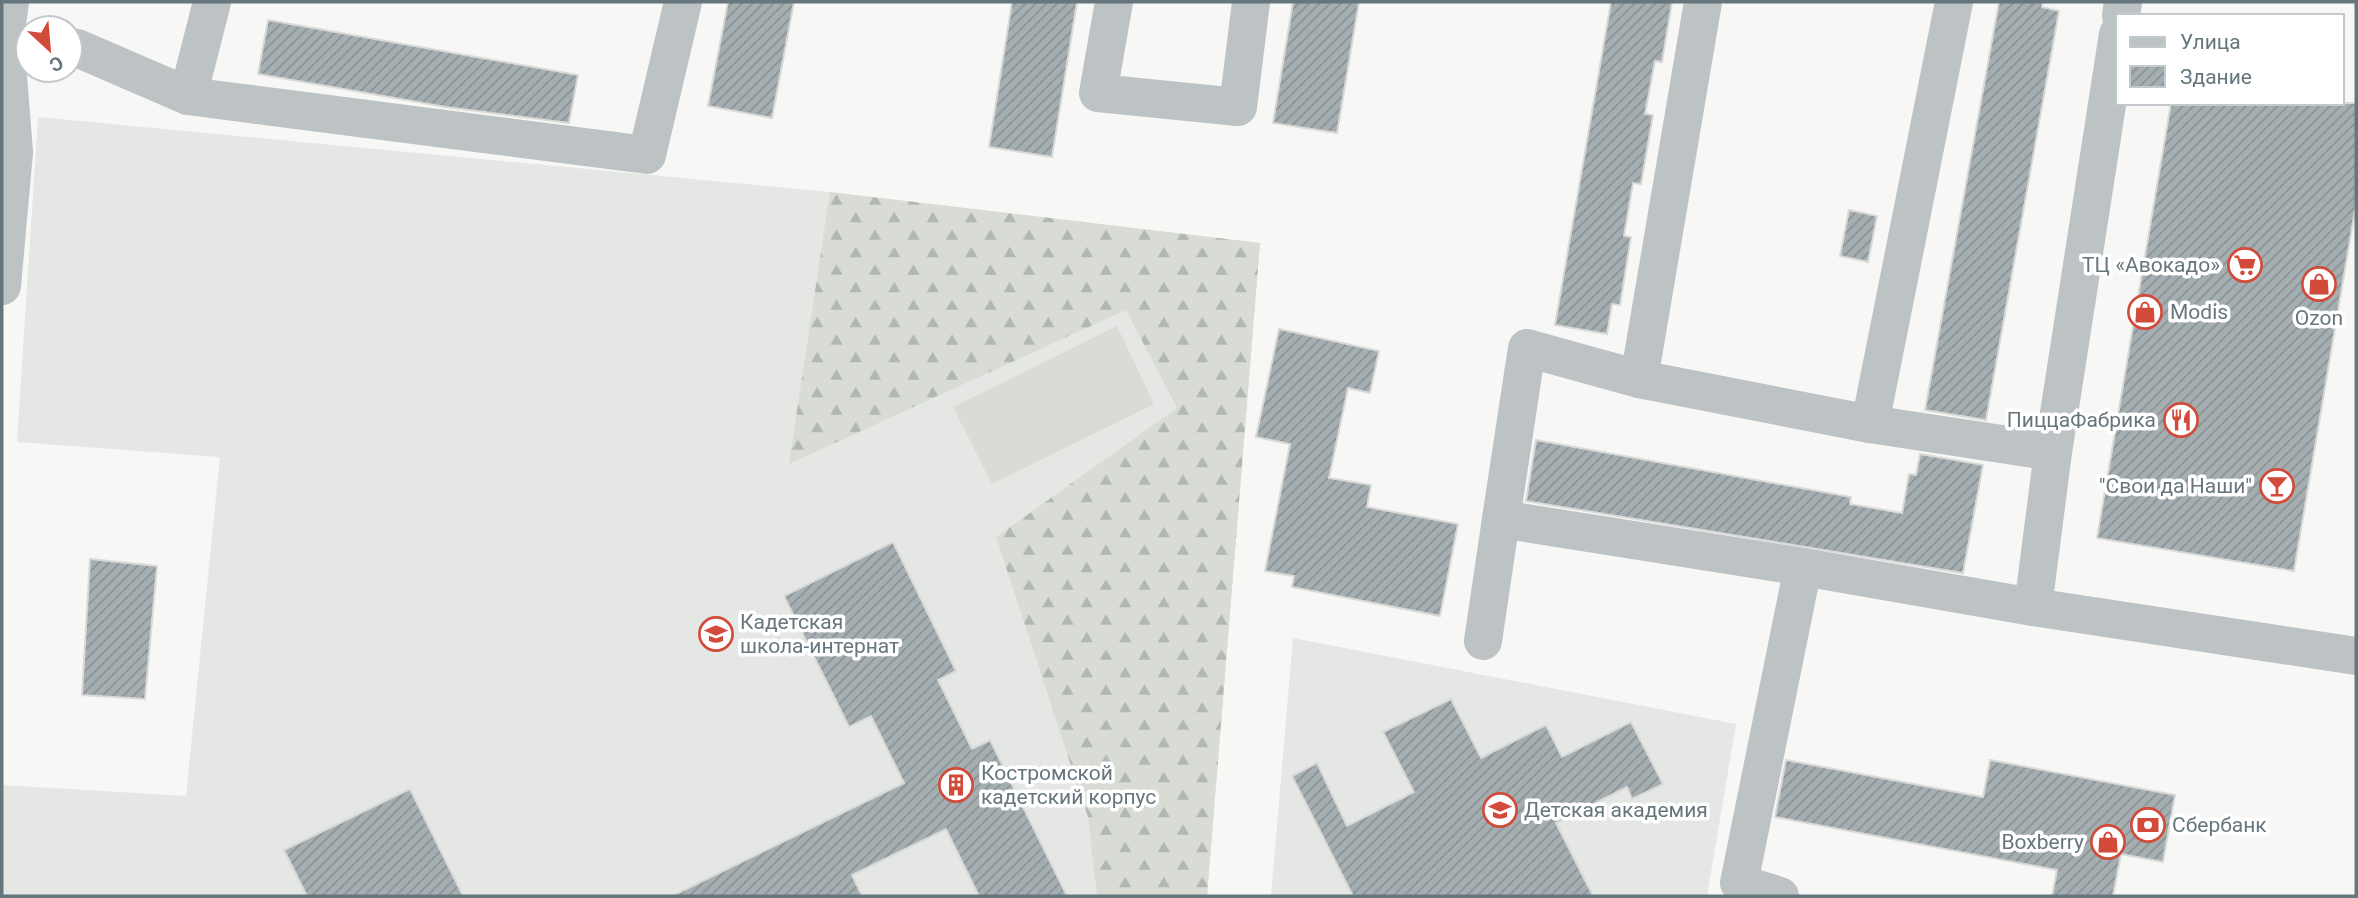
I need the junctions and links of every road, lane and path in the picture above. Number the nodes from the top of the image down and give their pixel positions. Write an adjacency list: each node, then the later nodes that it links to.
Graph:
1 (10, 2): 8 (street)
2 (212, 2): 11 (street)
3 (683, 2): 11 (street)
4 (1114, 2): 5 (street)
5 (1251, 2)
6 (1703, 2): 13 (street)
7 (1954, 2): 14 (street)
8 (12, 40): 12 (street)
9 (2116, 47): 15 (street)
10 (84, 51): 11 (street)
11 (188, 96)
12 (2, 286)
13 (1639, 379): 14 (street); 16 (street)
14 (1870, 424): 15 (street)
15 (2053, 452): 18 (street)
16 (1501, 519): 17 (street); 19 (street)
17 (1803, 567): 18 (street); 21 (street)
18 (2033, 607): 20 (street)
19 (1483, 641)
20 (2356, 656)
21 (1738, 889): 22 (street)
22 (1780, 896)

